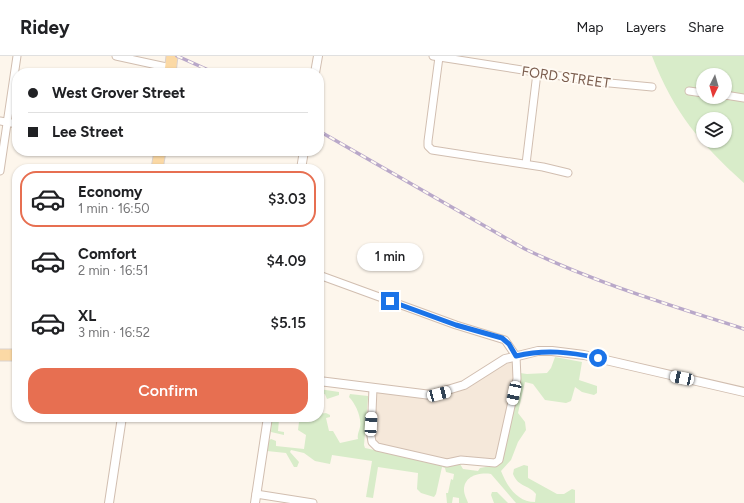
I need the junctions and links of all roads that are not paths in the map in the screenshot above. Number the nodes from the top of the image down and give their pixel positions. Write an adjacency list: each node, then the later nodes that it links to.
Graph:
1 (17, 56): 6 (street)
2 (116, 56): 5 (street)
3 (318, 56): 7 (street)
4 (436, 56): 8 (street, FORD STREET); 16 (street)
5 (171, 65)
6 (14, 68)
7 (316, 68)
8 (537, 73): 10 (street, FORD STREET); 16 (street)
9 (12, 80): 15 (street)
10 (652, 87)
11 (689, 91): 12 (street)
12 (696, 92)
13 (732, 96): 14 (street)
14 (744, 98)
15 (3, 122): 17 (street)
16 (526, 164): 18 (street)
17 (0, 172)
18 (568, 173)
19 (324, 277): 22 (street)
20 (0, 354): 21 (main road)
21 (12, 355)
22 (516, 356): 24 (street); 24 (street); 25 (street)
23 (324, 382): 24 (street)
24 (373, 388)
25 (744, 392)
26 (121, 422): 29 (street)
27 (267, 422): 28 (street)
28 (256, 494): 30 (street); 31 (street)
29 (109, 503)
30 (255, 503)
31 (313, 503)

